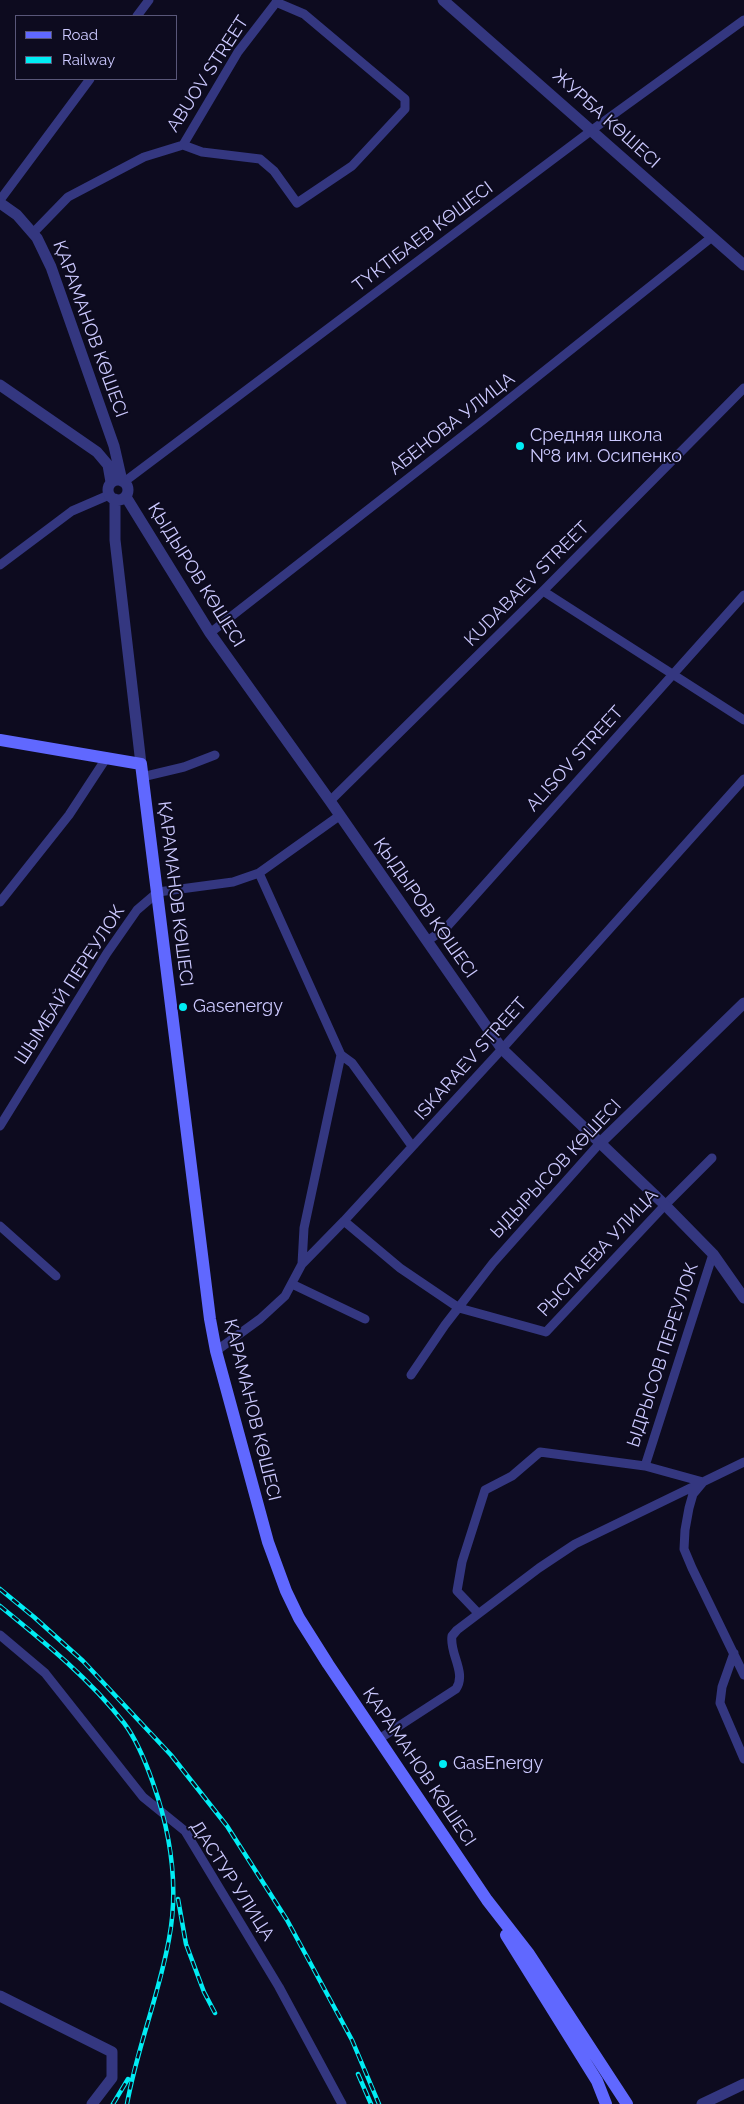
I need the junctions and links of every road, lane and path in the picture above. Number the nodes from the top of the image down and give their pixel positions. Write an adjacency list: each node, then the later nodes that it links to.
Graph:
1 (149, 0): 4 (street)
2 (443, 0): 7 (street, ЖУРБА КӨШЕСІ)
3 (277, 1): 8 (street, ABUOV STREET); 8 (street)
4 (138, 15)
5 (744, 20): 7 (street, ТҮКТІБАЕВ КӨШЕСІ)
6 (89, 80): 9 (street)
7 (592, 130): 11 (street, ЖУРБА КӨШЕСІ); 17 (street, ТҮКТІБАЕВ КӨШЕСІ)
8 (183, 145): 10 (street, ABUOV STREET)
9 (0, 202): 10 (street, ҚАРАМАНОВ КӨШЕСІ)
10 (33, 233): 15 (street, ҚАРАМАНОВ КӨШЕСІ)
11 (712, 237): 12 (street, ЖУРБА КӨШЕСІ); 22 (street, АБЕНОВА УЛИЦА)
12 (744, 265)
13 (0, 385): 16 (street)
14 (744, 388): 20 (street, KUDABAEV STREET)
15 (114, 446): 16 (street); 17 (street, ҚАРАМАНОВ КӨШЕСІ)
16 (97, 452): 17 (street)
17 (119, 482): 18 (street); 18 (street)
18 (117, 497): 19 (street); 22 (street, ҚЫДЫРОВ КӨШЕСІ); 28 (street, ҚАРАМАНОВ КӨШЕСІ)
19 (0, 565)
20 (543, 591): 23 (street); 31 (street, KUDABAEV STREET)
21 (744, 595): 23 (street, ALISOV STREET)
22 (210, 633): 31 (street, ҚЫДЫРОВ КӨШЕСІ)
23 (672, 674): 24 (street); 36 (street, ALISOV STREET)
24 (744, 720)
25 (0, 740): 27 (main road)
26 (215, 755): 29 (street)
27 (107, 757): 28 (main road); 35 (street)
28 (141, 764): 29 (main road, ҚАРАМАНОВ КӨШЕСІ)
29 (142, 777): 34 (main road, ҚАРАМАНОВ КӨШЕСІ)
30 (744, 780): 38 (street, ISKARAEV STREET)
31 (330, 800): 32 (street, ҚЫДЫРОВ КӨШЕСІ)
32 (340, 816): 33 (street); 36 (street, ҚЫДЫРОВ КӨШЕСІ)
33 (259, 873): 34 (street); 39 (street)
34 (158, 892): 40 (street, ШЫМБАЙ ПЕРЕУЛОК); 54 (main road, ҚАРАМАНОВ КӨШЕСІ)
35 (0, 902)
36 (427, 941): 38 (street, ҚЫДЫРОВ КӨШЕСІ)
37 (744, 1003): 41 (street, ЫДЫРЫСОВ КӨШЕСІ)
38 (502, 1050): 41 (street, ҚЫДЫРОВ КӨШЕСІ); 42 (street, ISKARAEV STREET)
39 (341, 1055): 42 (street); 48 (street)
40 (0, 1126)
41 (599, 1144): 44 (street, ҚЫДЫРОВ КӨШЕСІ); 52 (street, ЫДЫРЫСОВ КӨШЕСІ)
42 (412, 1146): 45 (street, ISKARAEV STREET)
43 (712, 1158): 44 (street, РЫСПАЕВА УЛИЦА)
44 (665, 1205): 47 (street, ҚЫДЫРОВ КӨШЕСІ); 52 (street, РЫСПАЕВА УЛИЦА)
45 (344, 1221): 48 (street, ISKARAEV STREET); 52 (street, РЫСПАЕВА УЛИЦА)
46 (0, 1226): 49 (street)
47 (713, 1254): 51 (street, ҚЫДЫРОВ КӨШЕСІ); 57 (street, ЫДРЫСОВ ПЕРЕУЛОК)
48 (302, 1264): 50 (street, ISKARAEV STREET)
49 (56, 1276)
50 (292, 1284): 53 (street); 54 (street, ISKARAEV STREET)
51 (744, 1298)
52 (459, 1307): 55 (street, ЫДЫРЫСОВ КӨШЕСІ)
53 (365, 1319)
54 (216, 1351): 63 (main road, ҚАРАМАНОВ КӨШЕСІ)
55 (411, 1375)
56 (744, 1462): 58 (street)
57 (645, 1466): 58 (street); 59 (street)
58 (703, 1482): 59 (street); 61 (street)
59 (478, 1613): 63 (street)
60 (0, 1635): 70 (street, ДАСТУР УЛИЦА)
61 (734, 1653): 62 (street); 64 (street)
62 (744, 1675)
63 (379, 1739): 65 (main road, ҚАРАМАНОВ КӨШЕСІ)
64 (744, 1759)
65 (487, 1900): 67 (main road, ҚАРАМАНОВ КӨШЕСІ); 71 (main road)
66 (0, 1996): 69 (street)
67 (611, 2082): 72 (main road); 73 (main road)
68 (744, 2084): 74 (street)
69 (92, 2104)
70 (342, 2104)
71 (606, 2104)
72 (619, 2104)
73 (627, 2104)
74 (702, 2104)

